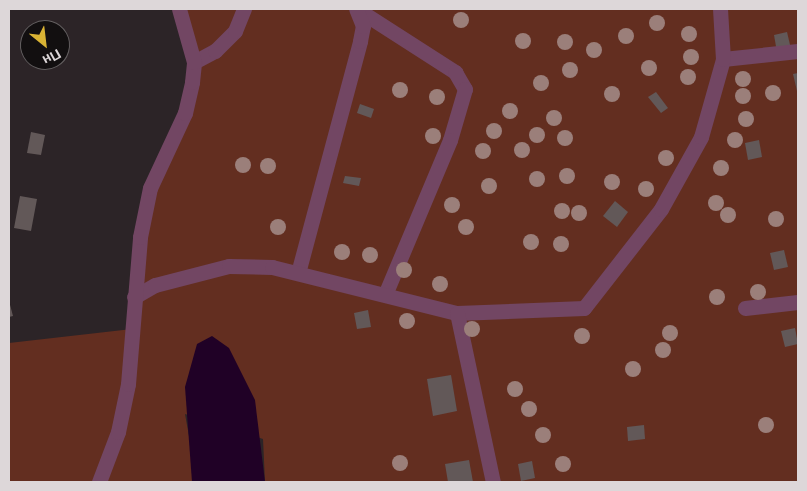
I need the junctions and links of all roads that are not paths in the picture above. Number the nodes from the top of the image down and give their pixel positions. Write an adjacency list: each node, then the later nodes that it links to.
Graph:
1 (179, 9): 7 (street)
2 (244, 9): 7 (street)
3 (357, 9): 8 (street); 9 (street)
4 (720, 9): 6 (street)
5 (798, 51): 6 (street)
6 (723, 59): 13 (street)
7 (194, 62): 10 (street)
8 (298, 273): 9 (street); 10 (street)
9 (386, 292): 13 (street)
10 (134, 297): 14 (street)
11 (798, 302): 12 (street)
12 (745, 308)
13 (457, 313): 15 (street)
14 (99, 482)
15 (493, 482)

